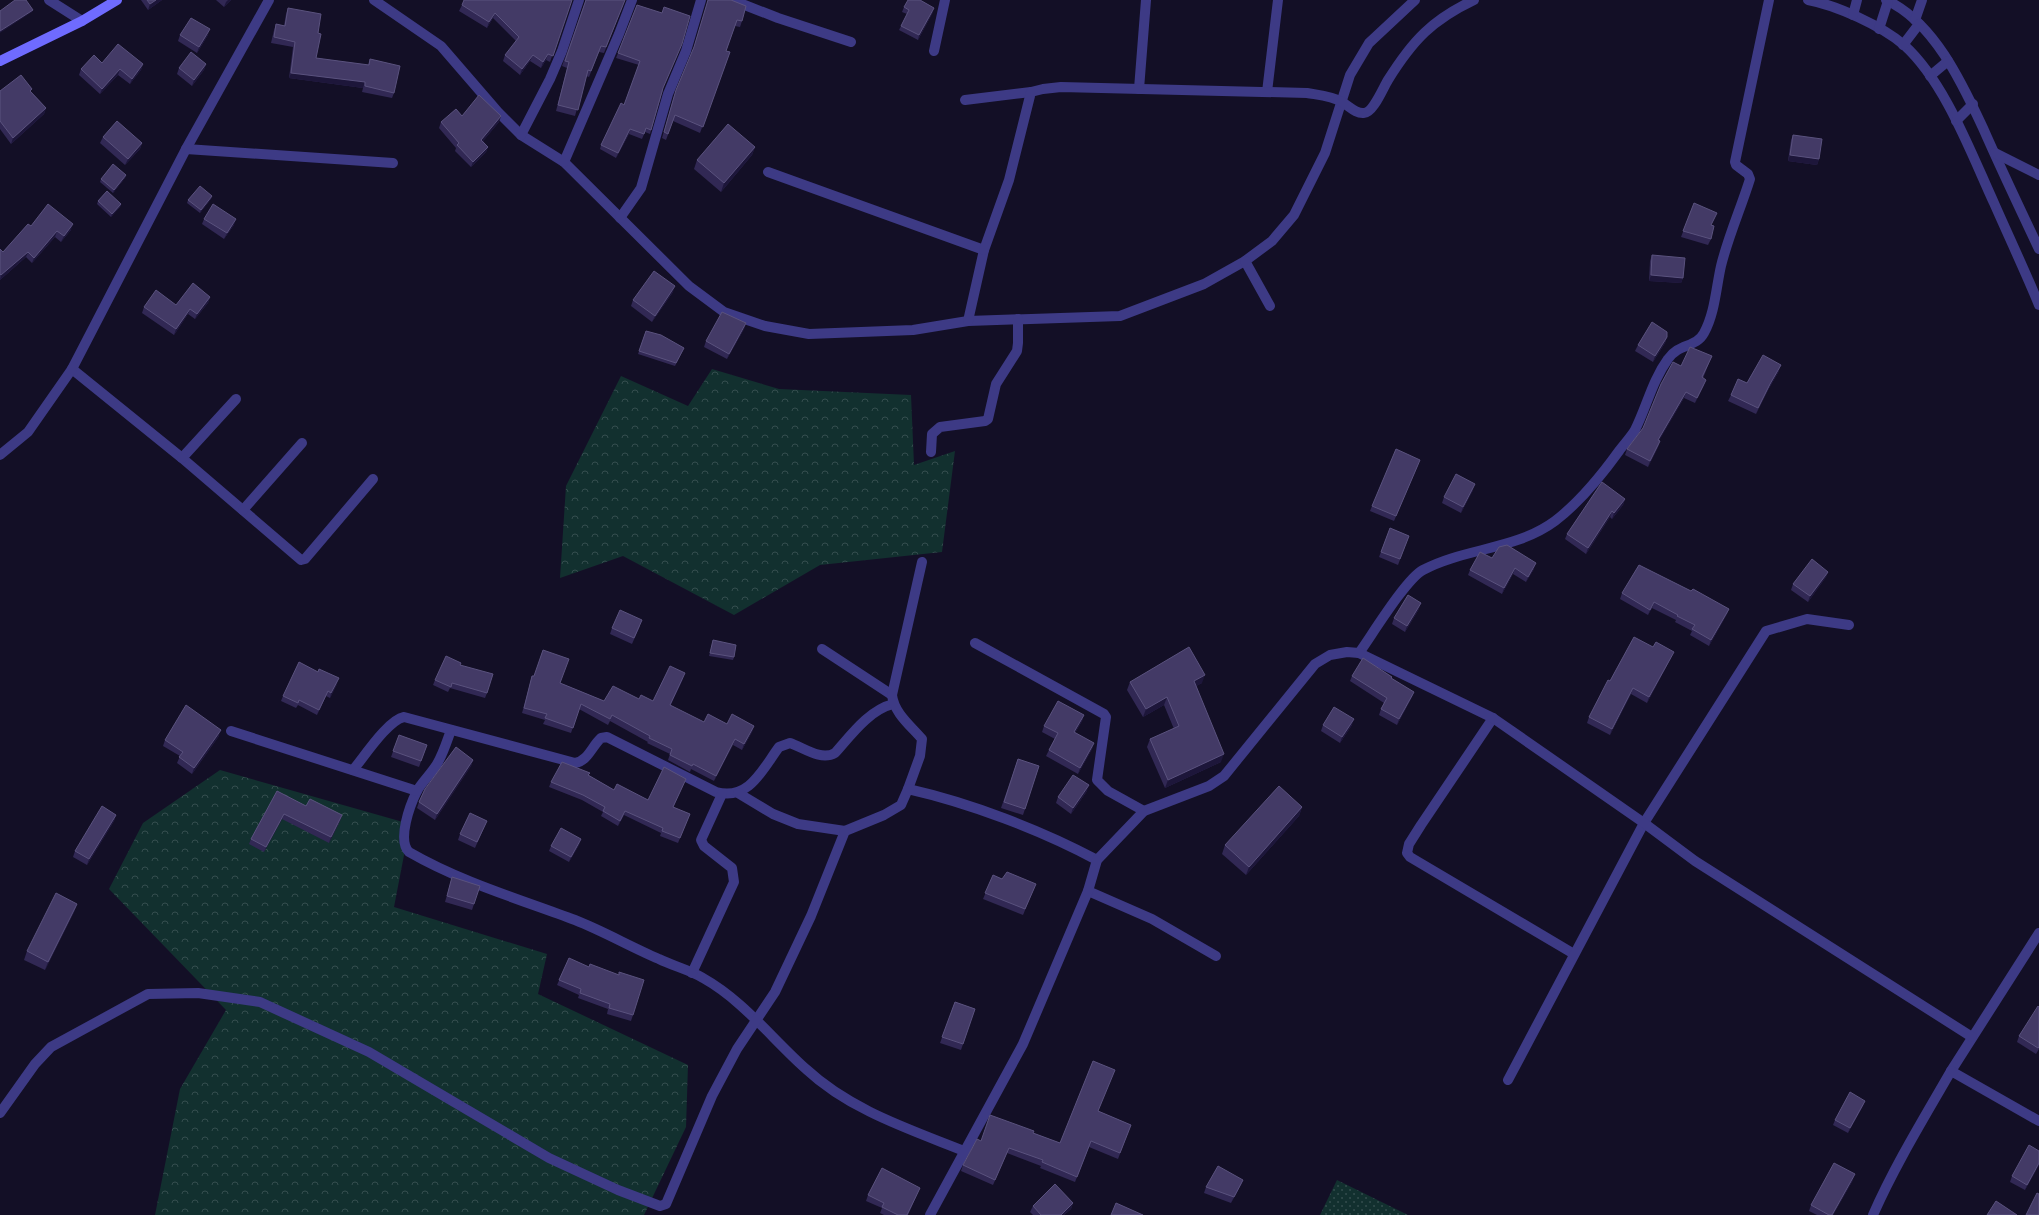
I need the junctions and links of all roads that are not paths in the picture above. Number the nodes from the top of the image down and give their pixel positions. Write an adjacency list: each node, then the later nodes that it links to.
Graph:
1 (49, 0): 19 (street)
2 (117, 0): 19 (main road)
3 (269, 0): 35 (street)
4 (374, 0): 34 (street)
5 (579, 0): 34 (street)
6 (632, 0): 37 (street)
7 (701, 0): 41 (street)
8 (733, 0): 22 (street)
9 (945, 0): 24 (street)
10 (1146, 0): 28 (street)
11 (1278, 0): 30 (street)
12 (1415, 0): 32 (street)
13 (1474, 0): 32 (street)
14 (1769, 0): 61 (street)
15 (1808, 0): 18 (street)
16 (1922, 0): 20 (street)
17 (1887, 3): 20 (street); 21 (street)
18 (1855, 8): 21 (street)
19 (82, 21): 25 (main road)
20 (1917, 24): 23 (street); 26 (street)
21 (1880, 27): 23 (street)
22 (851, 42)
23 (1905, 43): 27 (street)
24 (934, 51)
25 (0, 61)
26 (1946, 63): 27 (street); 33 (street)
27 (1933, 74): 33 (street)
28 (1139, 89): 29 (street); 30 (street)
29 (1031, 92): 31 (street); 43 (street)
30 (1267, 92): 32 (street)
31 (965, 100)
32 (1345, 104): 44 (street)
33 (1964, 112): 36 (street); 46 (street)
34 (521, 135): 37 (street)
35 (186, 149): 38 (street); 49 (street)
36 (1995, 153): 40 (street); 42 (street)
37 (564, 162): 41 (street)
38 (393, 163)
39 (768, 172): 43 (street)
40 (2039, 175)
41 (620, 218): 48 (street)
42 (2039, 249)
43 (984, 250): 48 (street)
44 (1247, 264): 45 (street); 47 (street)
45 (1270, 306)
46 (2039, 306)
47 (1018, 319): 48 (street); 52 (street)
48 (968, 321)
49 (72, 369): 53 (street); 54 (street)
50 (236, 399): 54 (street)
51 (302, 443): 56 (street)
52 (931, 452)
53 (0, 455)
54 (182, 458): 56 (street)
55 (373, 478): 56 (street)
56 (243, 510)
57 (922, 562): 62 (street)
58 (1849, 624): 72 (street)
59 (975, 643): 71 (street)
60 (822, 649): 62 (street)
61 (1359, 653): 63 (street); 71 (street)
62 (892, 700): 67 (street); 69 (street)
63 (1493, 718): 72 (street); 77 (street)
64 (451, 730): 66 (street); 68 (street); 70 (street)
65 (231, 731): 66 (street)
66 (353, 770): 68 (street)
67 (908, 789): 73 (street); 74 (street)
68 (417, 791): 79 (street)
69 (738, 793): 70 (street); 73 (street)
70 (722, 794): 79 (street)
71 (1144, 811): 74 (street)
72 (1644, 823): 77 (street); 81 (street)
73 (845, 831): 80 (street)
74 (1097, 860): 75 (street)
75 (1088, 891): 78 (street); 86 (street)
76 (2039, 933): 81 (street)
77 (1574, 954): 83 (street)
78 (1216, 956)
79 (692, 973): 80 (street)
80 (757, 1020): 84 (street); 86 (street)
81 (1972, 1037): 82 (street)
82 (1951, 1071): 85 (street); 88 (street)
83 (1508, 1080)
84 (0, 1113)
85 (2039, 1121)
86 (964, 1151): 87 (street)
87 (930, 1215)
88 (1873, 1215)

